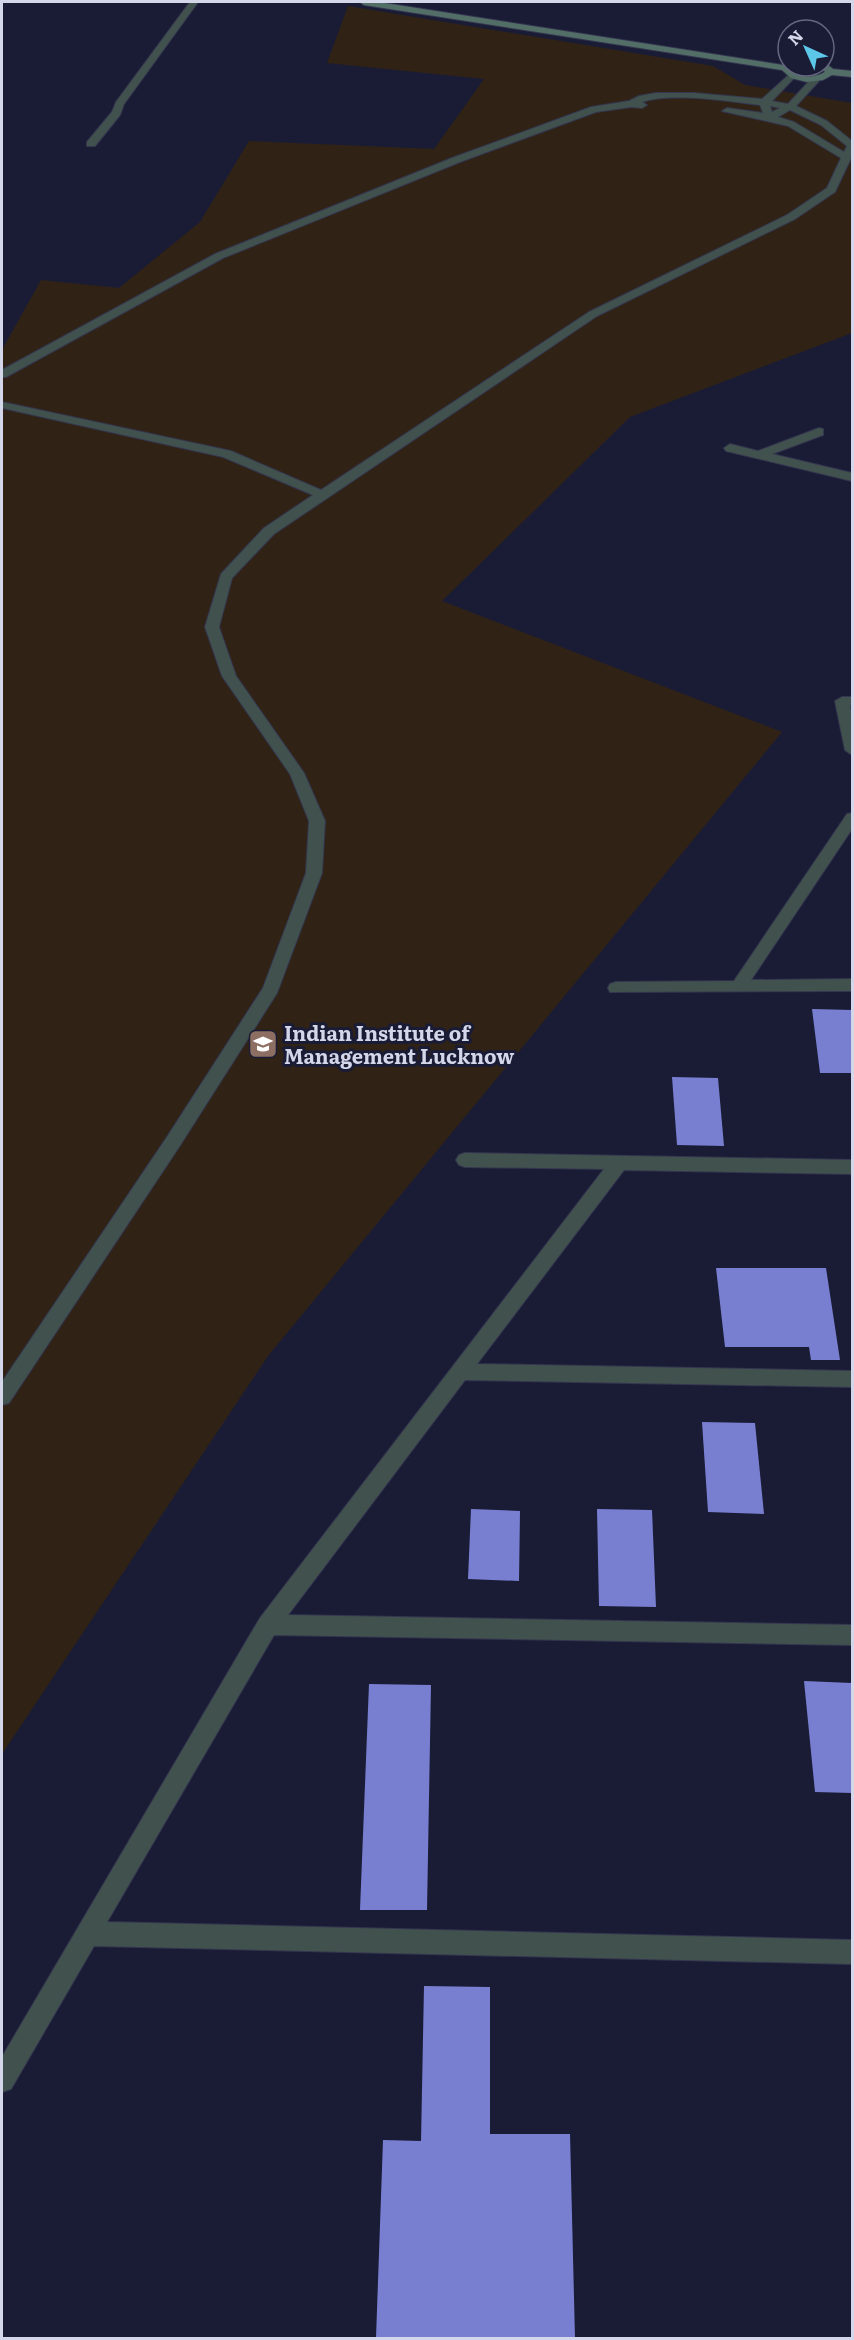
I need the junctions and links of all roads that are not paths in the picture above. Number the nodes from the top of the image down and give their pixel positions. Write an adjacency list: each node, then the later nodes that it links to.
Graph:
1 (194, 2): 16 (street)
2 (364, 2): 3 (street)
3 (776, 68)
4 (836, 70): 5 (street)
5 (852, 74)
6 (782, 78): 10 (street)
7 (813, 78): 9 (street)
8 (820, 78): 9 (street)
9 (816, 79): 12 (street)
10 (764, 103): 11 (street); 12 (street); 15 (street)
11 (631, 104): 13 (street); 18 (street)
12 (790, 107): 15 (street); 17 (street)
13 (661, 108)
14 (717, 110): 15 (street)
15 (769, 117): 17 (street)
16 (91, 144)
17 (846, 157): 24 (street)
18 (2, 374)
19 (2, 405): 24 (street)
20 (819, 432): 22 (street)
21 (730, 448): 22 (street)
22 (758, 455): 23 (street)
23 (852, 477)
24 (323, 495): 36 (street)
25 (852, 701): 26 (street)
26 (852, 750)
27 (852, 818): 29 (street)
28 (852, 985): 29 (street)
29 (739, 986): 30 (street)
30 (616, 988)
31 (465, 1160): 32 (street)
32 (619, 1162): 33 (street); 34 (street)
33 (852, 1167)
34 (460, 1372): 35 (street); 37 (street)
35 (852, 1379)
36 (2, 1397)
37 (268, 1625): 38 (street); 39 (street)
38 (852, 1635)
39 (87, 1934): 40 (street); 41 (street)
40 (852, 1952)
41 (2, 2080)

